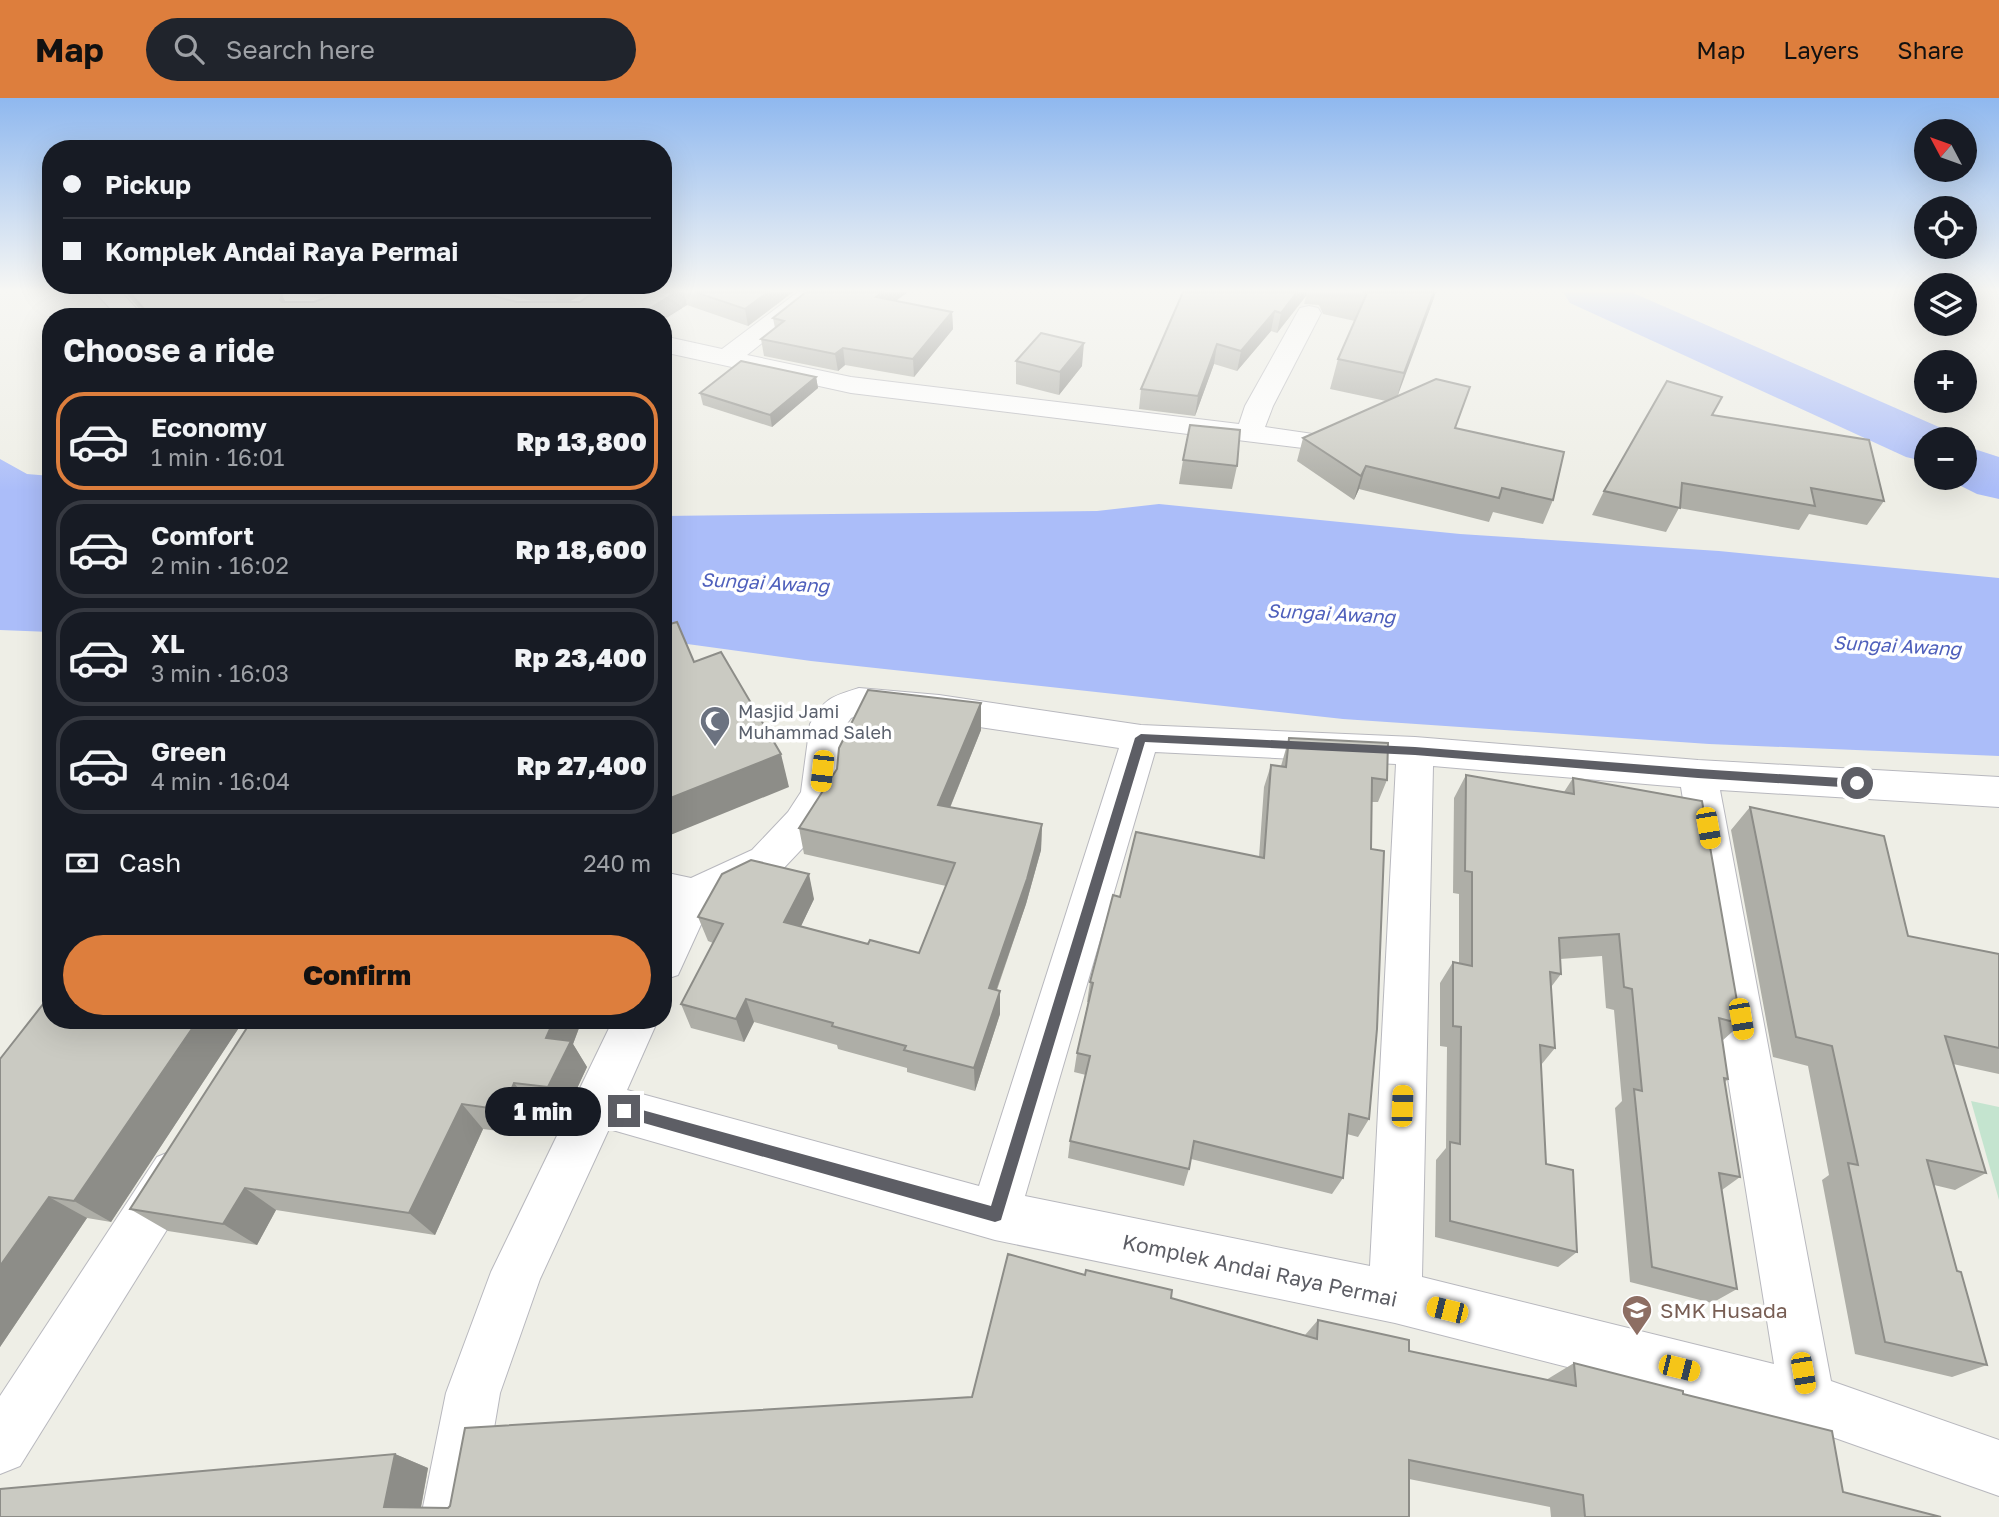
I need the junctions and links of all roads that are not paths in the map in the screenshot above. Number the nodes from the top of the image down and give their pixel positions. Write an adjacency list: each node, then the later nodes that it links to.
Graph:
1 (727, 358): 3 (street)
2 (1284, 358): 3 (street)
3 (1249, 433): 4 (street)
4 (1304, 440)
5 (1141, 738): 6 (street); 9 (street); 14 (street)
6 (1415, 751): 7 (street); 15 (street)
7 (1698, 774): 8 (street); 16 (street)
8 (1999, 792)
9 (679, 892): 10 (street)
10 (672, 923)
11 (632, 1029): 12 (street)
12 (598, 1104): 14 (street, Komplek Andai Raya Permai); 19 (street)
13 (198, 1135): 17 (street)
14 (995, 1215): 15 (street, Komplek Andai Raya Permai)
15 (1395, 1297): 16 (street, Komplek Andai Raya Permai)
16 (1808, 1400): 18 (street, Komplek Andai Raya Permai)
17 (0, 1446)
18 (1999, 1468)
19 (450, 1517)

